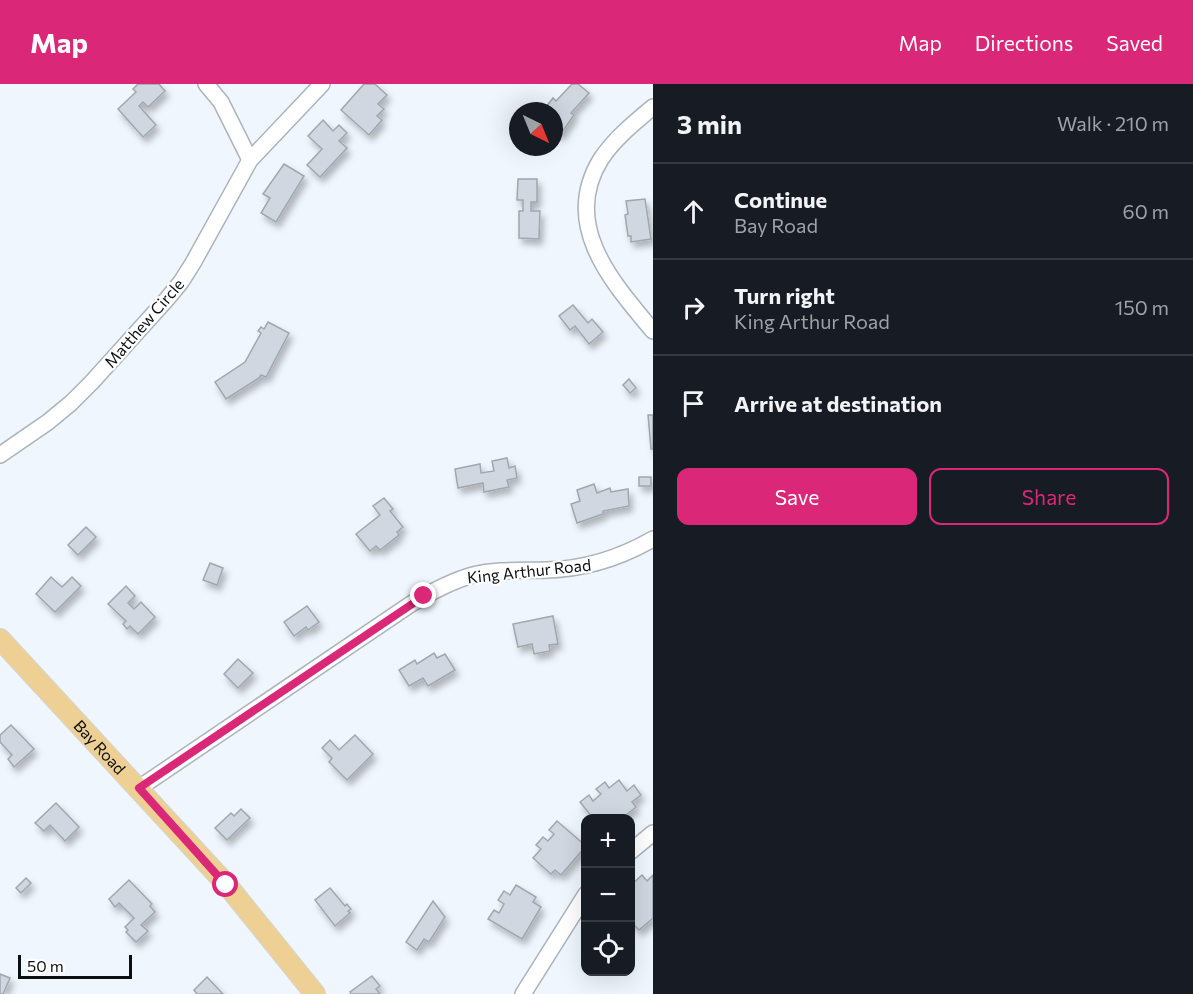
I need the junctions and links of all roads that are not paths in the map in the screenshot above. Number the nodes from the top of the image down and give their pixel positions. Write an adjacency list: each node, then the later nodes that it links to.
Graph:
1 (206, 84): 4 (street)
2 (322, 84): 4 (street, Matthew Circle)
3 (653, 107): 5 (street)
4 (250, 159): 6 (street, Matthew Circle)
5 (653, 331)
6 (0, 455)
7 (653, 539): 9 (street, King Arthur Road)
8 (0, 639): 9 (main road, Bay Road)
9 (139, 788): 13 (main road, Bay Road)
10 (653, 834): 11 (street)
11 (635, 848)
12 (581, 900): 14 (street)
13 (315, 994)
14 (523, 994)

